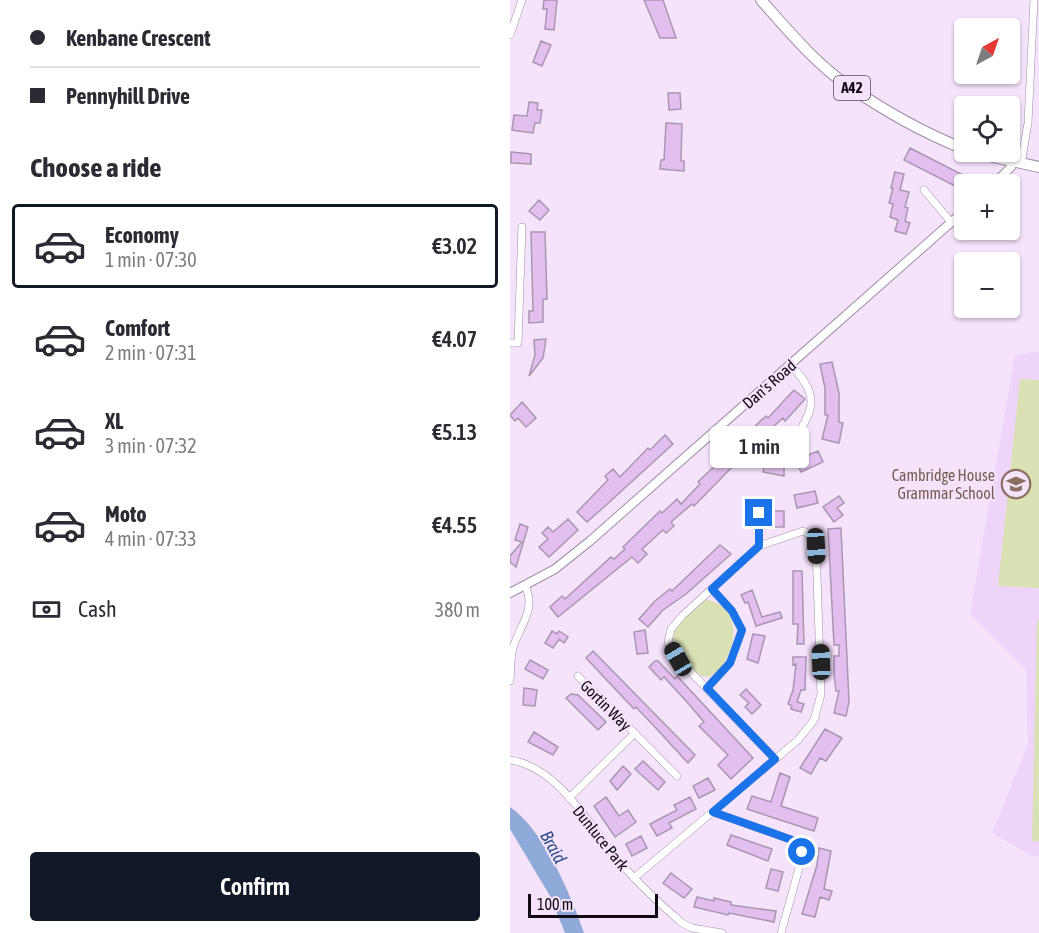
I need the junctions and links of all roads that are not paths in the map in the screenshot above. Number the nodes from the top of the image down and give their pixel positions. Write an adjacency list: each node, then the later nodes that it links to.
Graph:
1 (522, 0): 4 (street)
2 (761, 0): 5 (main road, A42)
3 (1034, 0): 7 (street)
4 (510, 35)
5 (954, 145)
6 (1013, 162): 7 (main road)
7 (1017, 163): 8 (main road); 9 (street)
8 (1039, 168)
9 (1004, 174)
10 (924, 190): 12 (street)
11 (954, 219): 12 (street, Dan's Road)
12 (951, 222): 15 (street, Dan's Road)
13 (522, 227): 14 (street)
14 (510, 343)
15 (791, 365): 16 (street); 19 (street, Dan's Road)
16 (795, 438)
17 (759, 513): 18 (street)
18 (759, 546): 20 (street); 26 (street)
19 (525, 586): 21 (street, Dan's Road); 23 (street)
20 (712, 589): 24 (street); 24 (street)
21 (510, 593)
22 (578, 676): 25 (street, Gortin Way)
23 (510, 681)
24 (707, 688): 26 (street)
25 (635, 734): 28 (street, Gortin Way); 29 (street, Gortin Way)
26 (775, 759): 30 (street)
27 (510, 760): 29 (street, Dunluce Park)
28 (677, 776)
29 (569, 798): 31 (street, Dunluce Park)
30 (713, 812): 31 (street); 33 (street)
31 (634, 878): 32 (street, Dunluce Park)
32 (722, 933)
33 (781, 933)

